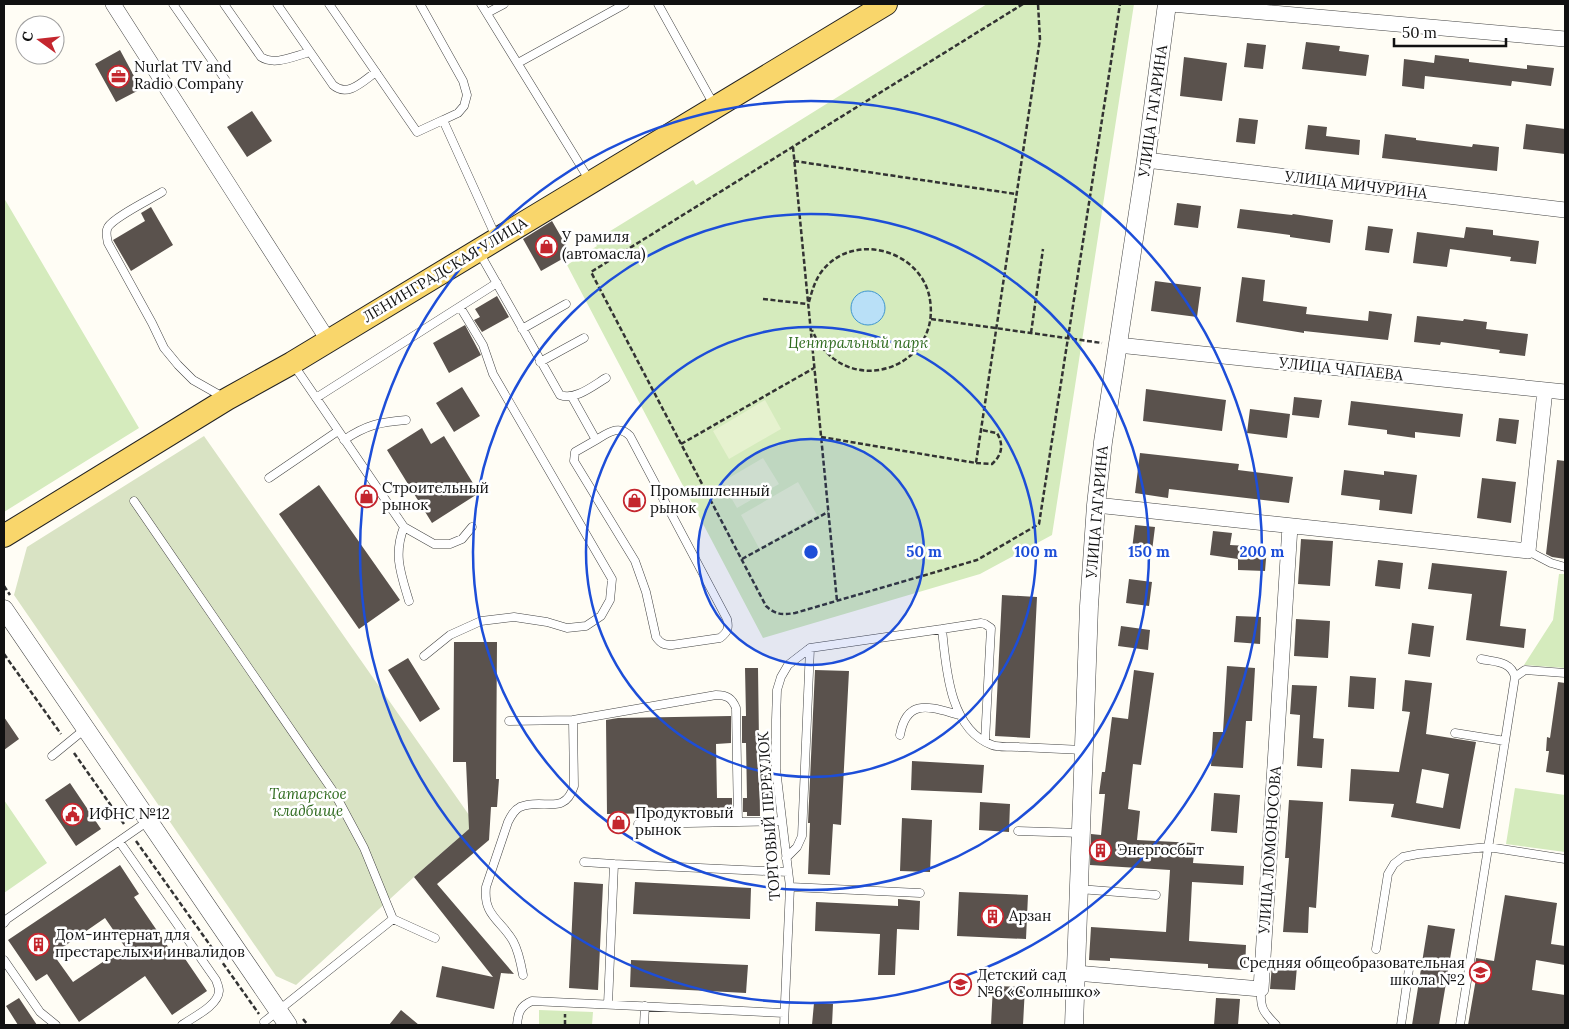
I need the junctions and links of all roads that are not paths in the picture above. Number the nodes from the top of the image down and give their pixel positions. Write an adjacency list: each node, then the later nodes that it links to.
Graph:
1 (113, 4): 31 (street)
2 (173, 4): 18 (lane)
3 (224, 4): 15 (lane)
4 (277, 4): 15 (lane)
5 (329, 4): 17 (lane)
6 (420, 4): 20 (lane)
7 (481, 4): 13 (lane)
8 (504, 4): 13 (lane)
9 (625, 4): 16 (lane)
10 (658, 4): 19 (lane)
11 (886, 4): 19 (main road, ЛЕНИНГРАДСКАЯ УЛИЦА)
12 (1169, 4): 14 (street); 21 (street, УЛИЦА ГАГАРИНА)
13 (487, 14): 16 (lane)
14 (1565, 38)
15 (310, 52): 17 (lane)
16 (518, 64): 22 (lane)
17 (376, 72): 20 (lane)
18 (228, 85)
19 (715, 107): 22 (main road, ЛЕНИНГРАДСКАЯ УЛИЦА)
20 (443, 120): 25 (lane)
21 (1146, 160): 24 (street, УЛИЦА МИЧУРИНА); 32 (street, УЛИЦА ГАГАРИНА)
22 (590, 182): 25 (main road, ЛЕНИНГРАДСКАЯ УЛИЦА)
23 (162, 192): 40 (lane)
24 (1565, 210)
25 (487, 244): 26 (lane); 31 (main road, ЛЕНИНГРАДСКАЯ УЛИЦА)
26 (497, 283): 28 (lane); 29 (lane)
27 (566, 304): 29 (lane)
28 (460, 307): 39 (lane); 58 (lane)
29 (522, 329): 33 (lane)
30 (584, 338): 33 (lane)
31 (328, 340): 34 (main road, ЛЕНИНГРАДСКАЯ УЛИЦА)
32 (1118, 345): 36 (street, УЛИЦА ЧАПАЕВА); 47 (street, УЛИЦА ГАГАРИНА)
33 (540, 362): 38 (lane)
34 (292, 363): 39 (lane); 40 (main road, ЛЕНИНГРАДСКАЯ УЛИЦА)
35 (606, 378): 38 (lane)
36 (1545, 390): 37 (street, УЛИЦА ЧАПАЕВА); 52 (street)
37 (1565, 392)
38 (572, 397): 44 (lane)
39 (316, 398): 42 (lane)
40 (227, 399): 51 (main road, ЛЕНИНГРАДСКАЯ УЛИЦА)
41 (406, 420): 43 (lane)
42 (338, 431): 43 (lane); 45 (lane)
43 (344, 440): 49 (lane)
44 (596, 440): 44 (lane)
45 (269, 478)
46 (134, 501): 89 (lane)
47 (1096, 505): 48 (street); 70 (street, УЛИЦА ГАГАРИНА)
48 (1290, 526): 52 (street); 97 (street, УЛИЦА ЛОМОНОСОВА)
49 (404, 527): 50 (lane); 54 (lane)
50 (472, 527)
51 (4, 536)
52 (1528, 551): 53 (lane)
53 (1565, 566)
54 (409, 602)
55 (4, 609): 65 (street)
56 (942, 629): 57 (lane, ТОРГОВЫЙ ПЕРЕУЛОК); 62 (lane); 69 (lane, ТОРГОВЫЙ ПЕРЕУЛОК)
57 (810, 648): 73 (lane, ТОРГОВЫЙ ПЕРЕУЛОК); 80 (lane)
58 (424, 656)
59 (1481, 659): 61 (lane)
60 (1565, 673): 61 (lane)
61 (1515, 677): 68 (lane)
62 (960, 715): 67 (lane); 69 (lane)
63 (573, 720): 64 (lane); 74 (lane); 96 (lane)
64 (508, 721)
65 (86, 729): 71 (lane); 72 (street)
66 (1455, 733): 68 (lane)
67 (900, 735)
68 (1505, 741): 79 (lane)
69 (985, 742): 70 (lane)
70 (1084, 750): 77 (street, УЛИЦА ГАГАРИНА)
71 (52, 756)
72 (148, 821): 78 (lane); 101 (street)
73 (782, 821): 74 (lane); 80 (lane, ТОРГОВЫЙ ПЕРЕУЛОК)
74 (738, 822): 75 (lane)
75 (638, 824)
76 (1018, 831): 77 (lane)
77 (1081, 834): 86 (street, УЛИЦА ГАГАРИНА)
78 (120, 841): 90 (lane); 103 (lane)
79 (1488, 847): 81 (lane); 92 (lane); 110 (lane)
80 (786, 858): 84 (lane, ТОРГОВЫЙ ПЕРЕУЛОК)
81 (1565, 859)
82 (584, 862): 83 (lane)
83 (614, 864): 84 (lane); 98 (lane)
84 (788, 872): 85 (lane, ТОРГОВЫЙ ПЕРЕУЛОК)
85 (790, 886): 87 (lane); 100 (lane, ТОРГОВЫЙ ПЕРЕУЛОК)
86 (1079, 889): 88 (lane); 95 (street, УЛИЦА ГАГАРИНА)
87 (920, 893)
88 (1156, 895)
89 (393, 919): 91 (lane); 101 (lane)
90 (4, 923)
91 (435, 938)
92 (1376, 949)
93 (4, 960): 102 (lane)
94 (1409, 969): 109 (lane)
95 (1076, 973): 97 (street); 107 (street, УЛИЦА ГАГАРИНА)
96 (523, 975)
97 (1261, 989): 108 (lane)
98 (608, 1004): 99 (lane); 104 (lane)
99 (645, 1006): 100 (lane); 105 (lane)
100 (784, 1013): 106 (lane, ТОРГОВЫЙ ПЕРЕУЛОК)
101 (277, 1020)
102 (56, 1025)
103 (182, 1025)
104 (517, 1025)
105 (644, 1025)
106 (784, 1025)
107 (1074, 1025)
108 (1276, 1025)
109 (1400, 1025)
110 (1460, 1025)

